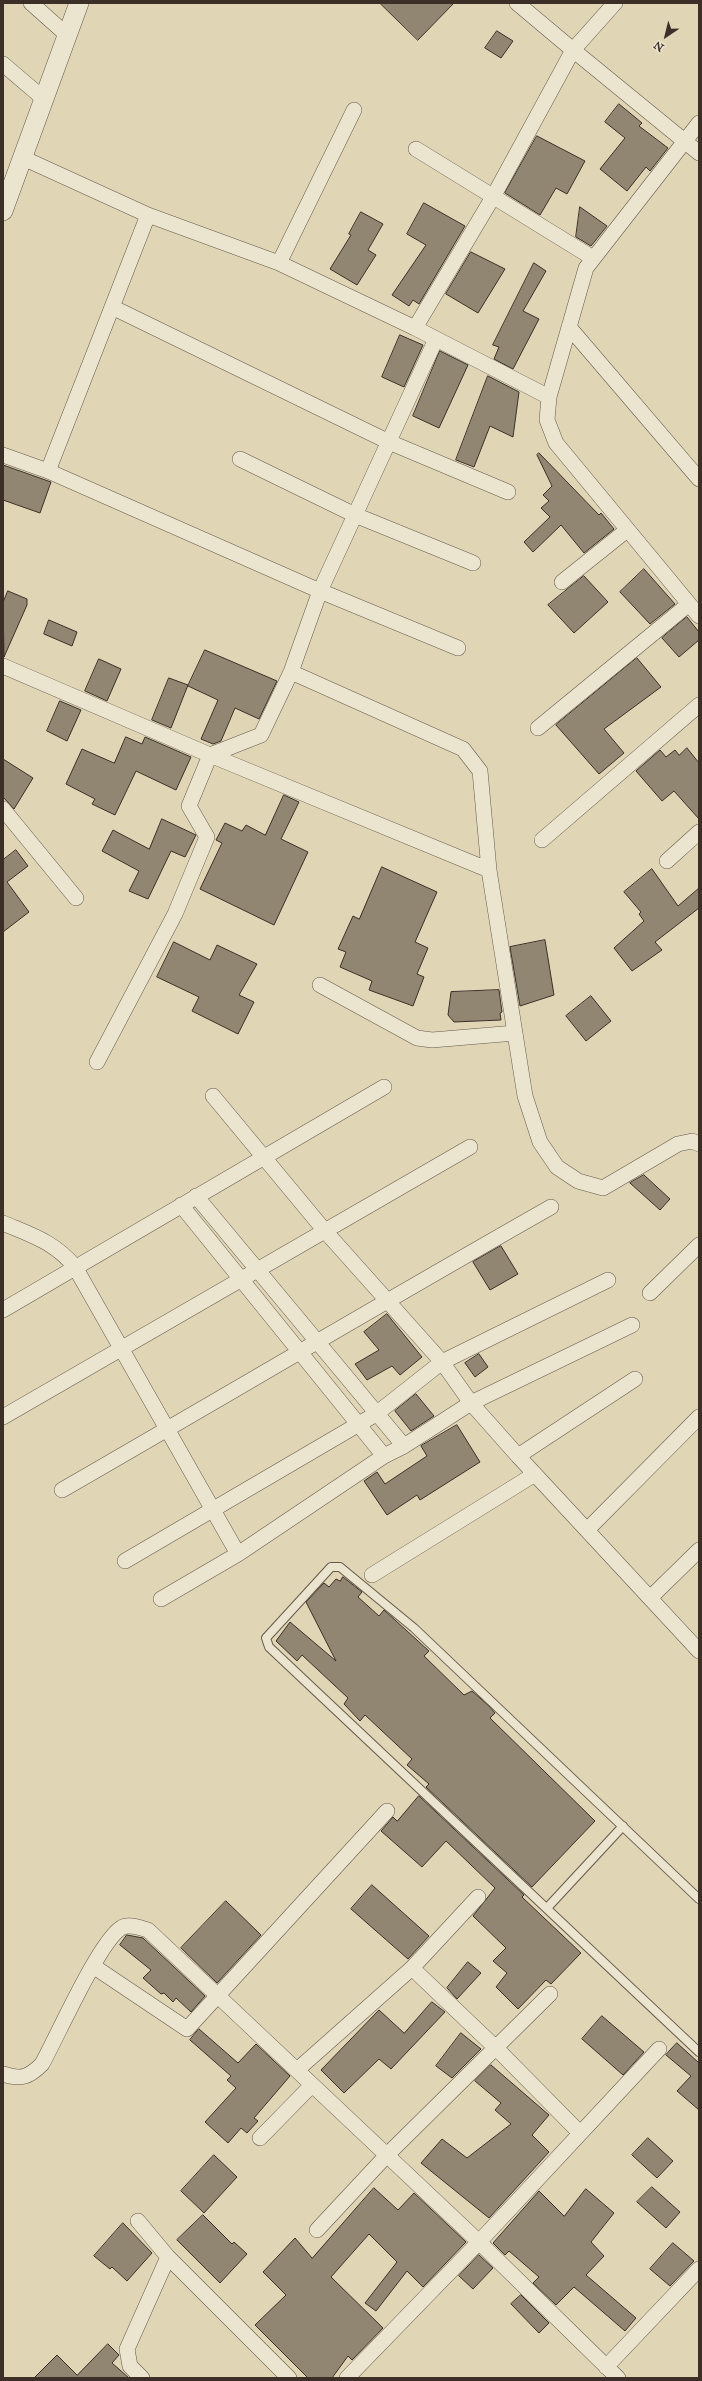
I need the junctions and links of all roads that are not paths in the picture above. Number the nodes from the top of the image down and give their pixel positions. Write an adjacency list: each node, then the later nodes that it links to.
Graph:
1 (31, 3): 5 (street)
2 (78, 3): 5 (street)
3 (517, 3): 6 (street)
4 (616, 3): 6 (street)
5 (67, 35): 8 (street)
6 (573, 50): 11 (street); 15 (street)
7 (3, 64): 8 (street)
8 (44, 99): 14 (street)
9 (354, 110): 19 (street)
10 (699, 123): 11 (street)
11 (685, 142): 13 (street); 18 (street)
12 (416, 149): 15 (street)
13 (699, 153)
14 (23, 158): 16 (street); 17 (street)
15 (492, 197): 18 (street); 22 (street)
16 (3, 211)
17 (148, 215): 19 (street); 20 (street)
18 (593, 258): 21 (street)
19 (279, 263): 22 (street)
20 (112, 307): 25 (street); 28 (street)
21 (569, 327): 24 (street); 29 (street)
22 (415, 328): 23 (street)
23 (436, 339): 24 (street); 25 (street)
24 (549, 397): 32 (street)
25 (389, 442): 30 (street); 31 (street)
26 (3, 456): 28 (street)
27 (240, 459): 31 (street)
28 (48, 471): 35 (street)
29 (699, 479)
30 (508, 492)
31 (355, 515): 33 (street); 35 (street)
32 (627, 530): 34 (street); 36 (street)
33 (472, 563)
34 (562, 582)
35 (320, 592): 38 (street); 40 (street)
36 (689, 604): 37 (street); 42 (street)
37 (699, 616)
38 (458, 648)
39 (3, 666): 43 (street)
40 (290, 672): 43 (street); 48 (street)
41 (699, 706): 46 (street)
42 (538, 728)
43 (210, 756): 48 (street); 52 (street)
44 (3, 809): 49 (street)
45 (699, 832): 47 (street)
46 (542, 840)
47 (667, 861)
48 (489, 870): 51 (street)
49 (76, 898)
50 (320, 985): 51 (street)
51 (515, 1033): 55 (street)
52 (97, 1062)
53 (384, 1087): 57 (street)
54 (213, 1096): 57 (street)
55 (699, 1144)
56 (470, 1147): 62 (street)
57 (264, 1157): 58 (street); 62 (street)
58 (196, 1196): 59 (street); 65 (street)
59 (181, 1206): 64 (street); 66 (street)
60 (551, 1208): 69 (street)
61 (3, 1223): 64 (street)
62 (326, 1231): 65 (street); 69 (street)
63 (699, 1245): 68 (street)
64 (75, 1267): 70 (street); 73 (street)
65 (257, 1270): 66 (street); 72 (street)
66 (241, 1279): 73 (street); 74 (street)
67 (608, 1280): 75 (street)
68 (650, 1293)
69 (387, 1300): 72 (street); 75 (street)
70 (3, 1310)
71 (632, 1325): 77 (street)
72 (317, 1342): 74 (street); 78 (street)
73 (121, 1349): 79 (street); 82 (street)
74 (300, 1352): 81 (street); 82 (street)
75 (442, 1362): 77 (street); 78 (street)
76 (635, 1379): 85 (street)
77 (471, 1403): 83 (street); 85 (street)
78 (376, 1414): 81 (street); 83 (street)
79 (3, 1417)
80 (699, 1417): 89 (street)
81 (359, 1424): 84 (street); 88 (street)
82 (167, 1429): 87 (street); 88 (street)
83 (404, 1446): 84 (street)
84 (384, 1456): 91 (street)
85 (518, 1456): 86 (street)
86 (535, 1474): 89 (street); 93 (street)
87 (62, 1490)
88 (213, 1510): 91 (street); 92 (street)
89 (587, 1530): 94 (street)
90 (699, 1550): 94 (street)
91 (238, 1554): 95 (street)
92 (125, 1561)
93 (372, 1575)
94 (650, 1598): 96 (street)
95 (161, 1599)
96 (699, 1651)
97 (387, 1811): 105 (street)
98 (623, 1826): 100 (lane); 101 (lane); 101 (lane)
99 (478, 1897): 103 (street)
100 (699, 1899)
101 (547, 1908): 108 (lane)
102 (93, 1966): 105 (street); 105 (street); 110 (street)
103 (412, 1968): 106 (street); 109 (street)
104 (550, 1994): 106 (street)
105 (219, 1996): 109 (street)
106 (497, 2049): 112 (street); 114 (street)
107 (659, 2050): 112 (street)
108 (699, 2052)
109 (296, 2070): 111 (street)
110 (3, 2074)
111 (312, 2085): 113 (street); 114 (street)
112 (580, 2133): 117 (street)
113 (260, 2138)
114 (387, 2155): 116 (street); 117 (street)
115 (138, 2221): 118 (street)
116 (317, 2230)
117 (480, 2242): 120 (street); 121 (street)
118 (168, 2258): 122 (street); 123 (street)
119 (699, 2268): 120 (street)
120 (606, 2367): 124 (street)
121 (356, 2375)
122 (142, 2378)
123 (289, 2378)
124 (618, 2378)

